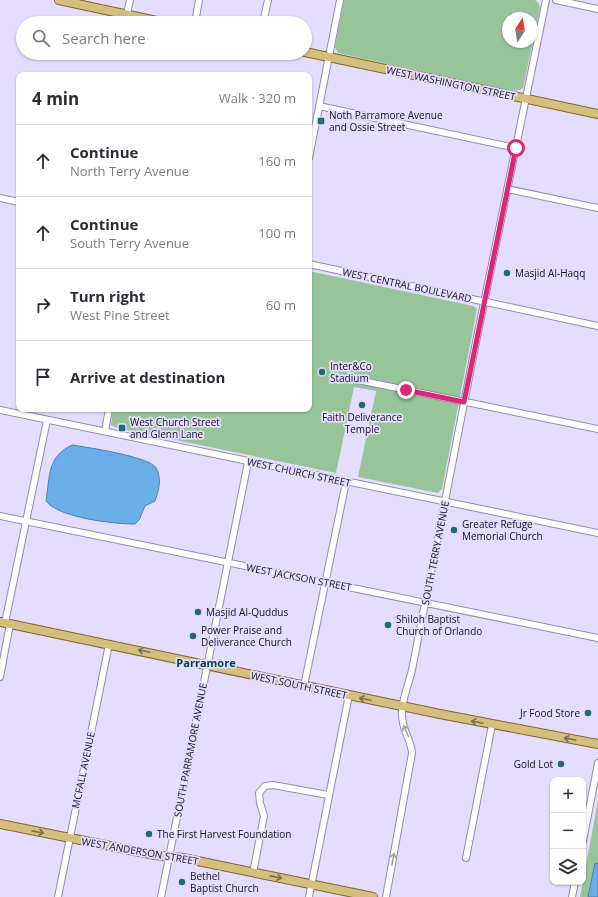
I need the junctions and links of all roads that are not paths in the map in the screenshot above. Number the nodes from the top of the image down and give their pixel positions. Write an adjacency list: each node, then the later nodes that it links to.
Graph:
1 (59, 0): 9 (main road)
2 (130, 0): 9 (street)
3 (199, 0): 11 (street)
4 (268, 0): 12 (street)
5 (340, 0): 14 (street)
6 (546, 0): 15 (street, SOUTH TERRY AVENUE)
7 (556, 0): 8 (street)
8 (598, 9)
9 (128, 14): 10 (main road)
10 (136, 16)
11 (196, 16)
12 (265, 16)
13 (312, 54): 14 (main road, WEST WASHINGTON STREET)
14 (329, 58): 15 (main road, WEST WASHINGTON STREET); 16 (street)
15 (526, 99): 17 (main road, WEST WASHINGTON STREET); 19 (street, SOUTH TERRY AVENUE)
16 (319, 106): 18 (street); 19 (street)
17 (598, 114)
18 (312, 142)
19 (516, 148): 20 (street, SOUTH TERRY AVENUE)
20 (507, 189): 23 (street); 25 (street, SOUTH TERRY AVENUE)
21 (0, 198): 22 (street)
22 (16, 201)
23 (598, 208)
24 (312, 265): 25 (street, WEST CENTRAL BOULEVARD)
25 (484, 302): 26 (street, WEST CENTRAL BOULEVARD); 28 (street, SOUTH TERRY AVENUE)
26 (598, 326)
27 (353, 379): 28 (street)
28 (464, 402): 32 (street); 36 (street, SOUTH TERRY AVENUE)
29 (0, 410): 31 (street, WEST CHURCH STREET)
30 (108, 412): 33 (street)
31 (47, 420): 33 (street, WEST CHURCH STREET); 38 (street)
32 (598, 429)
33 (105, 431): 34 (street, WEST CHURCH STREET)
34 (248, 462): 35 (street, WEST CHURCH STREET); 40 (street, SOUTH PARRAMORE AVENUE)
35 (346, 482): 36 (street, WEST CHURCH STREET); 41 (street)
36 (444, 502): 39 (street, WEST CHURCH STREET); 42 (street, SOUTH TERRY AVENUE)
37 (0, 516): 38 (street, WEST JACKSON STREET)
38 (26, 521): 40 (street, WEST JACKSON STREET); 43 (street)
39 (598, 533)
40 (228, 562): 41 (street, WEST JACKSON STREET); 46 (street, SOUTH PARRAMORE AVENUE)
41 (326, 582): 42 (street, WEST JACKSON STREET); 48 (street)
42 (425, 602): 44 (street, WEST JACKSON STREET); 50 (street, SOUTH TERRY AVENUE)
43 (5, 623): 45 (main road, WEST SOUTH STREET); 47 (street)
44 (598, 638)
45 (109, 644): 46 (main road, WEST SOUTH STREET, one-way to 45); 57 (street, MCFALL AVENUE)
46 (207, 666): 48 (main road, WEST SOUTH STREET); 58 (street, SOUTH PARRAMORE AVENUE)
47 (0, 677)
48 (304, 686): 49 (main road, WEST SOUTH STREET)
49 (349, 695): 50 (main road, WEST SOUTH STREET, one-way to 49); 54 (street)
50 (403, 706): 51 (main road, WEST SOUTH STREET, one-way to 50); 67 (street, SOUTH TERRY AVENUE, one-way to 50)
51 (492, 725): 52 (main road, WEST SOUTH STREET, one-way to 51); 59 (street)
52 (598, 744)
53 (598, 763): 56 (street)
54 (328, 795): 60 (street); 61 (street)
55 (0, 824): 57 (main road, WEST ANDERSON STREET, one-way to 57)
56 (586, 825)
57 (69, 838): 58 (main road, WEST ANDERSON STREET); 63 (street, MCFALL AVENUE)
58 (169, 856): 60 (main road, WEST ANDERSON STREET); 64 (street, SOUTH PARRAMORE AVENUE)
59 (466, 858)
60 (252, 873): 61 (main road, WEST ANDERSON STREET, one-way to 61)
61 (312, 885): 65 (street); 66 (main road, WEST ANDERSON STREET)
62 (574, 885): 68 (street)
63 (58, 897)
64 (161, 897)
65 (309, 897)
66 (373, 897)
67 (386, 897)
68 (572, 897)

